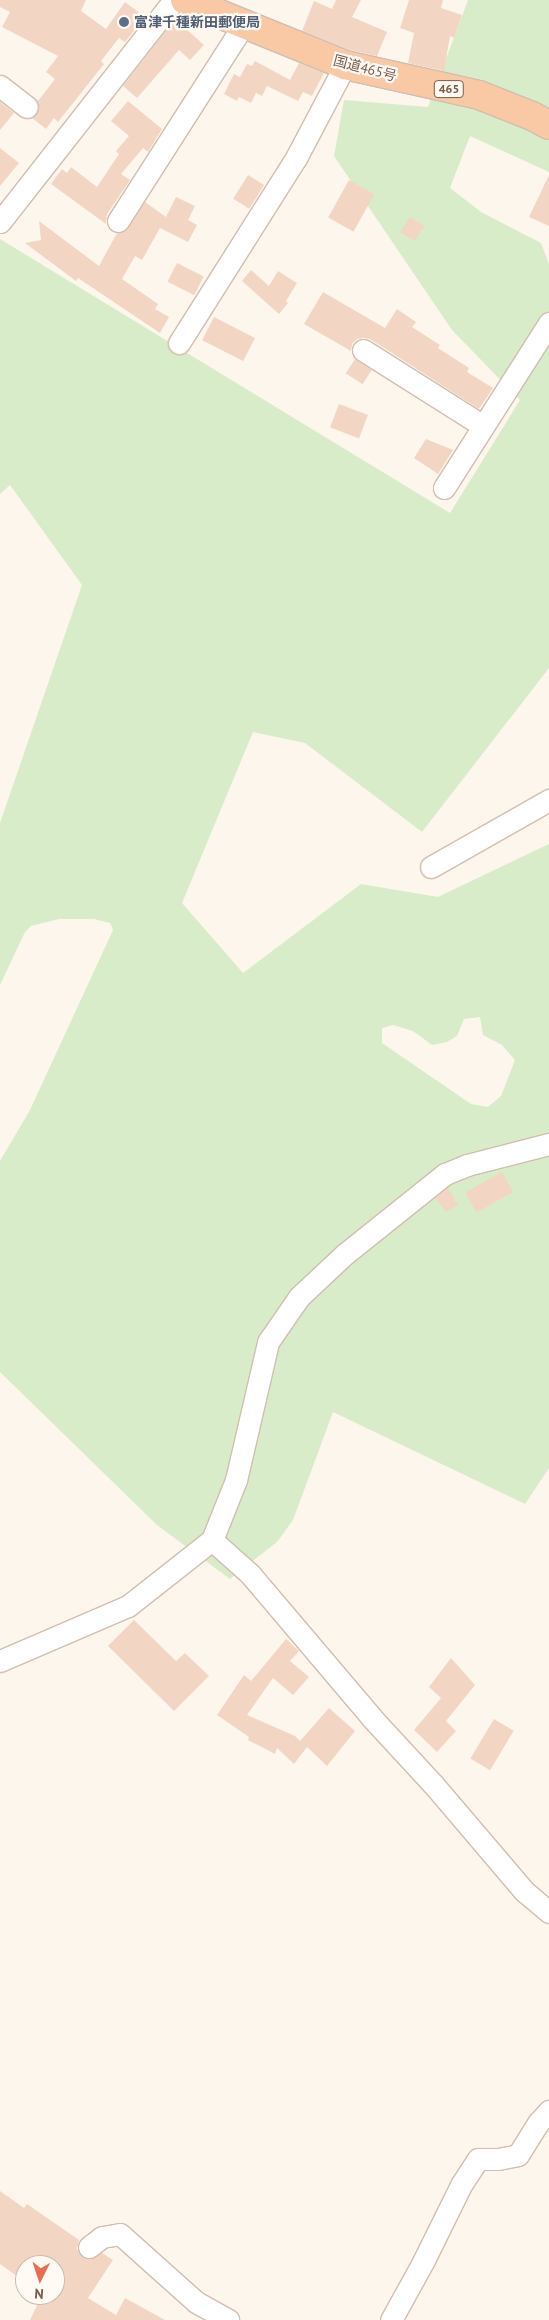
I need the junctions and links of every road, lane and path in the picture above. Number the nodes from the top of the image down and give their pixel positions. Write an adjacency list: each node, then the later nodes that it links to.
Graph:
1 (174, 0): 9 (street)
2 (184, 0): 3 (highway, 国道465号 / 465)
3 (244, 24): 4 (highway, 国道465号 / 465); 8 (street)
4 (345, 65): 7 (highway, 国道465号 / 465); 11 (street)
5 (0, 86): 6 (street)
6 (27, 107)
7 (549, 125)
8 (118, 220)
9 (0, 222)
10 (549, 323): 13 (street)
11 (179, 343)
12 (363, 350): 13 (street)
13 (483, 426): 14 (street)
14 (444, 488)
15 (549, 800): 16 (street)
16 (431, 867)
17 (549, 1144): 18 (street)
18 (212, 1540): 19 (street); 20 (street)
19 (0, 1661)
20 (549, 1912)
21 (549, 2111): 24 (street)
22 (89, 2247): 23 (street)
23 (228, 2320)
24 (391, 2320)

